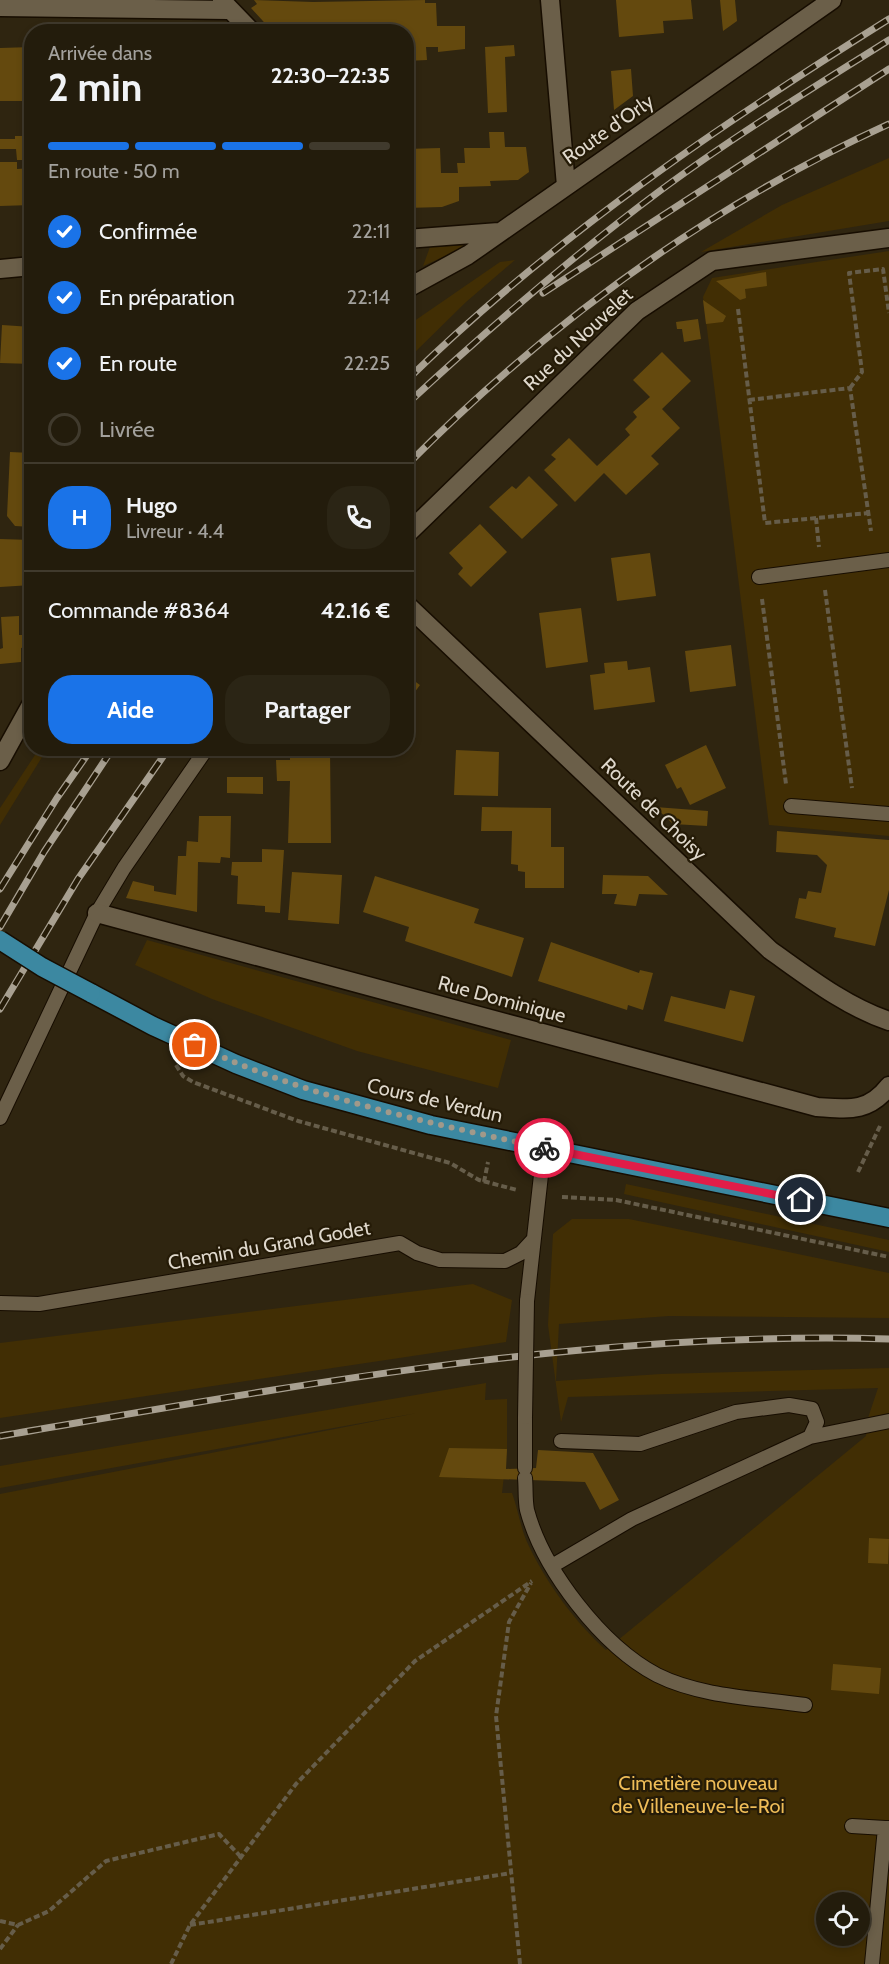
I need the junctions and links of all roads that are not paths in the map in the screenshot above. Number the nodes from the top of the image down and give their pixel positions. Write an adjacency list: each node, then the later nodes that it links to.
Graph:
1 (550, 0): 6 (street)
2 (832, 0): 6 (street, Route d'Orly)
3 (224, 5): 4 (street); 5 (street)
4 (0, 7)
5 (244, 24)
6 (566, 186): 7 (street, Route d'Orly)
7 (499, 232): 8 (street); 13 (street, Route d'Orly)
8 (414, 238)
9 (889, 238): 14 (street, Rue du Nouvelet)
10 (24, 267): 11 (street)
11 (4, 269): 12 (street)
12 (24, 278)
13 (414, 285)
14 (414, 527)
15 (889, 560): 16 (lane)
16 (759, 577)
17 (414, 612): 25 (street, Route de Choisy)
18 (24, 718): 20 (street)
19 (201, 756): 23 (lane)
20 (0, 761)
21 (791, 806): 22 (lane)
22 (889, 814)
23 (97, 913): 26 (street, Rue Dominique); 27 (lane)
24 (0, 940): 28 (main road, Cours de Verdun, bridge)
25 (889, 1021)
26 (889, 1086)
27 (0, 1118)
28 (544, 1148): 29 (main road, Cours de Verdun); 30 (lane)
29 (889, 1218)
30 (533, 1240): 31 (lane, Chemin du Grand Godet); 35 (lane, bridge)
31 (0, 1303)
32 (889, 1421): 33 (lane)
33 (810, 1437): 34 (lane); 35 (lane)
34 (561, 1441)
35 (552, 1566): 36 (lane)
36 (805, 1705)
37 (852, 1826): 38 (lane)
38 (887, 1828): 39 (lane)
39 (873, 1964)

